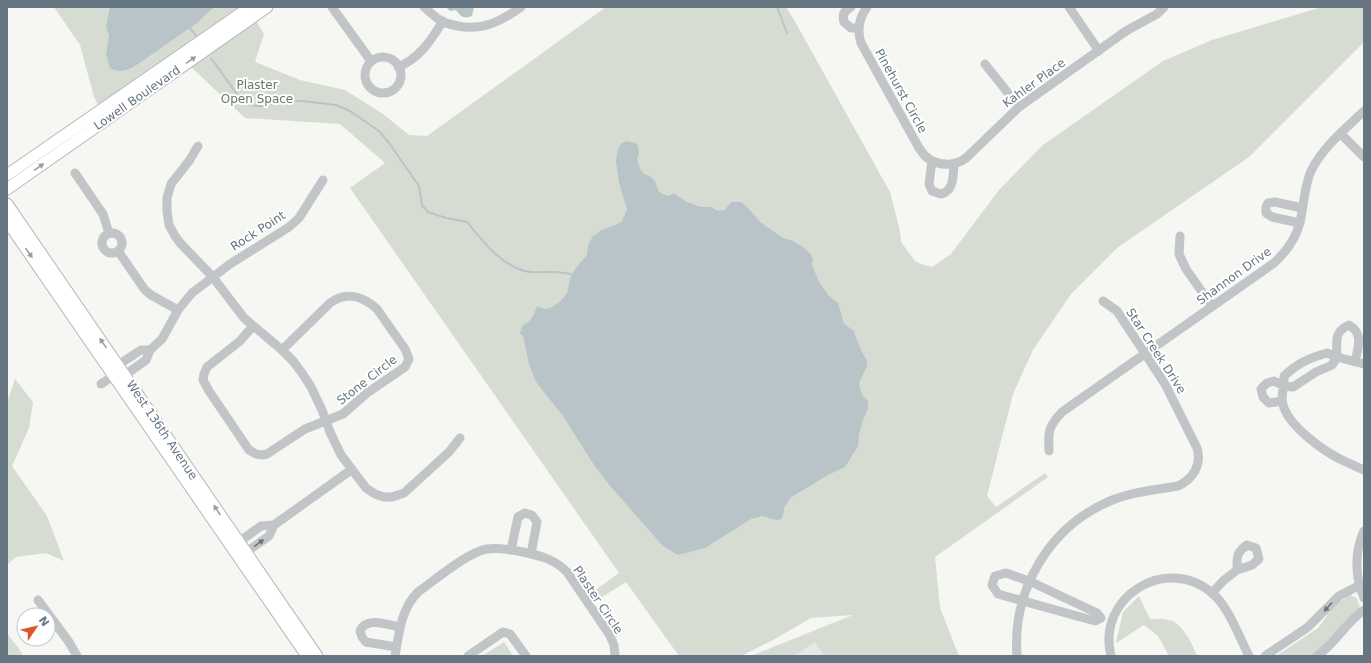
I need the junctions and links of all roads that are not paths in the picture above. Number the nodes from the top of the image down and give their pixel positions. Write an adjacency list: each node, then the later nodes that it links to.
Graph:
1 (250, 7): 25 (main road, Lowell Boulevard)
2 (267, 7): 27 (main road, Lowell Boulevard, one-way to 2)
3 (332, 7): 10 (street)
4 (424, 7): 11 (street)
5 (521, 7): 11 (street)
6 (850, 7): 12 (street)
7 (1069, 7): 13 (street)
8 (1164, 7): 13 (street, Kahler Place)
9 (863, 8): 12 (street)
10 (338, 11): 14 (street)
11 (443, 21): 16 (street)
12 (858, 28): 22 (street, Pinehurst Circle)
13 (1099, 51): 17 (street, Kahler Place)
14 (371, 61): 16 (street); 16 (street)
15 (985, 64): 17 (street)
16 (398, 67)
17 (1019, 107): 23 (street, Kahler Place)
18 (1364, 111): 19 (street, Shannon Drive)
19 (1341, 134): 21 (street); 29 (street, Shannon Drive)
20 (198, 146): 35 (street)
21 (1364, 157)
22 (932, 161): 23 (street); 23 (street)
23 (954, 164)
24 (75, 173): 32 (street)
25 (7, 176)
26 (323, 180): 35 (street, Rock Point)
27 (7, 189)
28 (7, 204): 45 (main road, West 136th Avenue, one-way to 28)
29 (1302, 208): 31 (street, Shannon Drive); 31 (street)
30 (7, 221): 45 (main road, West 136th Avenue, one-way to 45)
31 (1300, 223): 37 (street, Shannon Drive)
32 (109, 233): 34 (street); 34 (street)
33 (1180, 236): 37 (street)
34 (118, 251): 38 (street)
35 (212, 276): 38 (street, Rock Point); 39 (street)
36 (1102, 301): 42 (street, Star Creek Drive)
37 (1212, 306): 42 (street, Shannon Drive)
38 (178, 310): 40 (street, Rock Point)
39 (253, 326): 41 (street); 50 (street, Stone Circle)
40 (150, 350): 45 (street); 46 (street, Rock Point)
41 (282, 350): 50 (street); 50 (street, Stone Circle)
42 (1145, 354): 52 (street, Shannon Drive); 62 (street, Star Creek Drive)
43 (1337, 357): 44 (street); 44 (street); 48 (street); 48 (street)
44 (1360, 363)
45 (116, 370): 46 (main road, West 136th Avenue); 47 (street); 57 (main road, West 136th Avenue)
46 (125, 375): 57 (main road, West 136th Avenue, one-way to 46)
47 (101, 384)
48 (1284, 386): 49 (street); 49 (street)
49 (1282, 401): 54 (street)
50 (326, 421): 53 (street)
51 (460, 438): 53 (street)
52 (1050, 451)
53 (351, 470): 55 (street)
54 (1364, 470)
55 (274, 524): 57 (street); 60 (street, one-way to 55)
56 (1364, 531): 63 (street)
57 (235, 545): 60 (main road, West 136th Avenue)
58 (511, 550): 59 (street, Plaster Circle); 59 (street); 73 (street, Plaster Circle)
59 (531, 554): 80 (street, Plaster Circle)
60 (242, 555): 76 (main road, West 136th Avenue); 77 (main road, West 136th Avenue)
61 (1237, 570): 64 (street)
62 (1029, 581): 67 (street, Star Creek Drive); 67 (street); 68 (street)
63 (1360, 585): 65 (street); 84 (street, one-way to 84)
64 (1212, 594): 72 (street); 83 (street)
65 (1364, 598)
66 (38, 600): 75 (street)
67 (1022, 600): 70 (street); 81 (street, Star Creek Drive)
68 (1070, 600): 70 (street); 71 (street)
69 (1364, 610): 85 (street)
70 (1066, 612): 71 (street)
71 (1102, 618): 72 (street)
72 (1111, 623): 82 (street)
73 (400, 627): 74 (street, Plaster Circle); 74 (street, Plaster Circle)
74 (396, 652)
75 (76, 656)
76 (307, 656)
77 (317, 656)
78 (468, 656): 79 (street)
79 (526, 656)
80 (615, 656)
81 (1017, 656)
82 (1111, 656)
83 (1249, 656)
84 (1265, 656)
85 (1317, 656)

